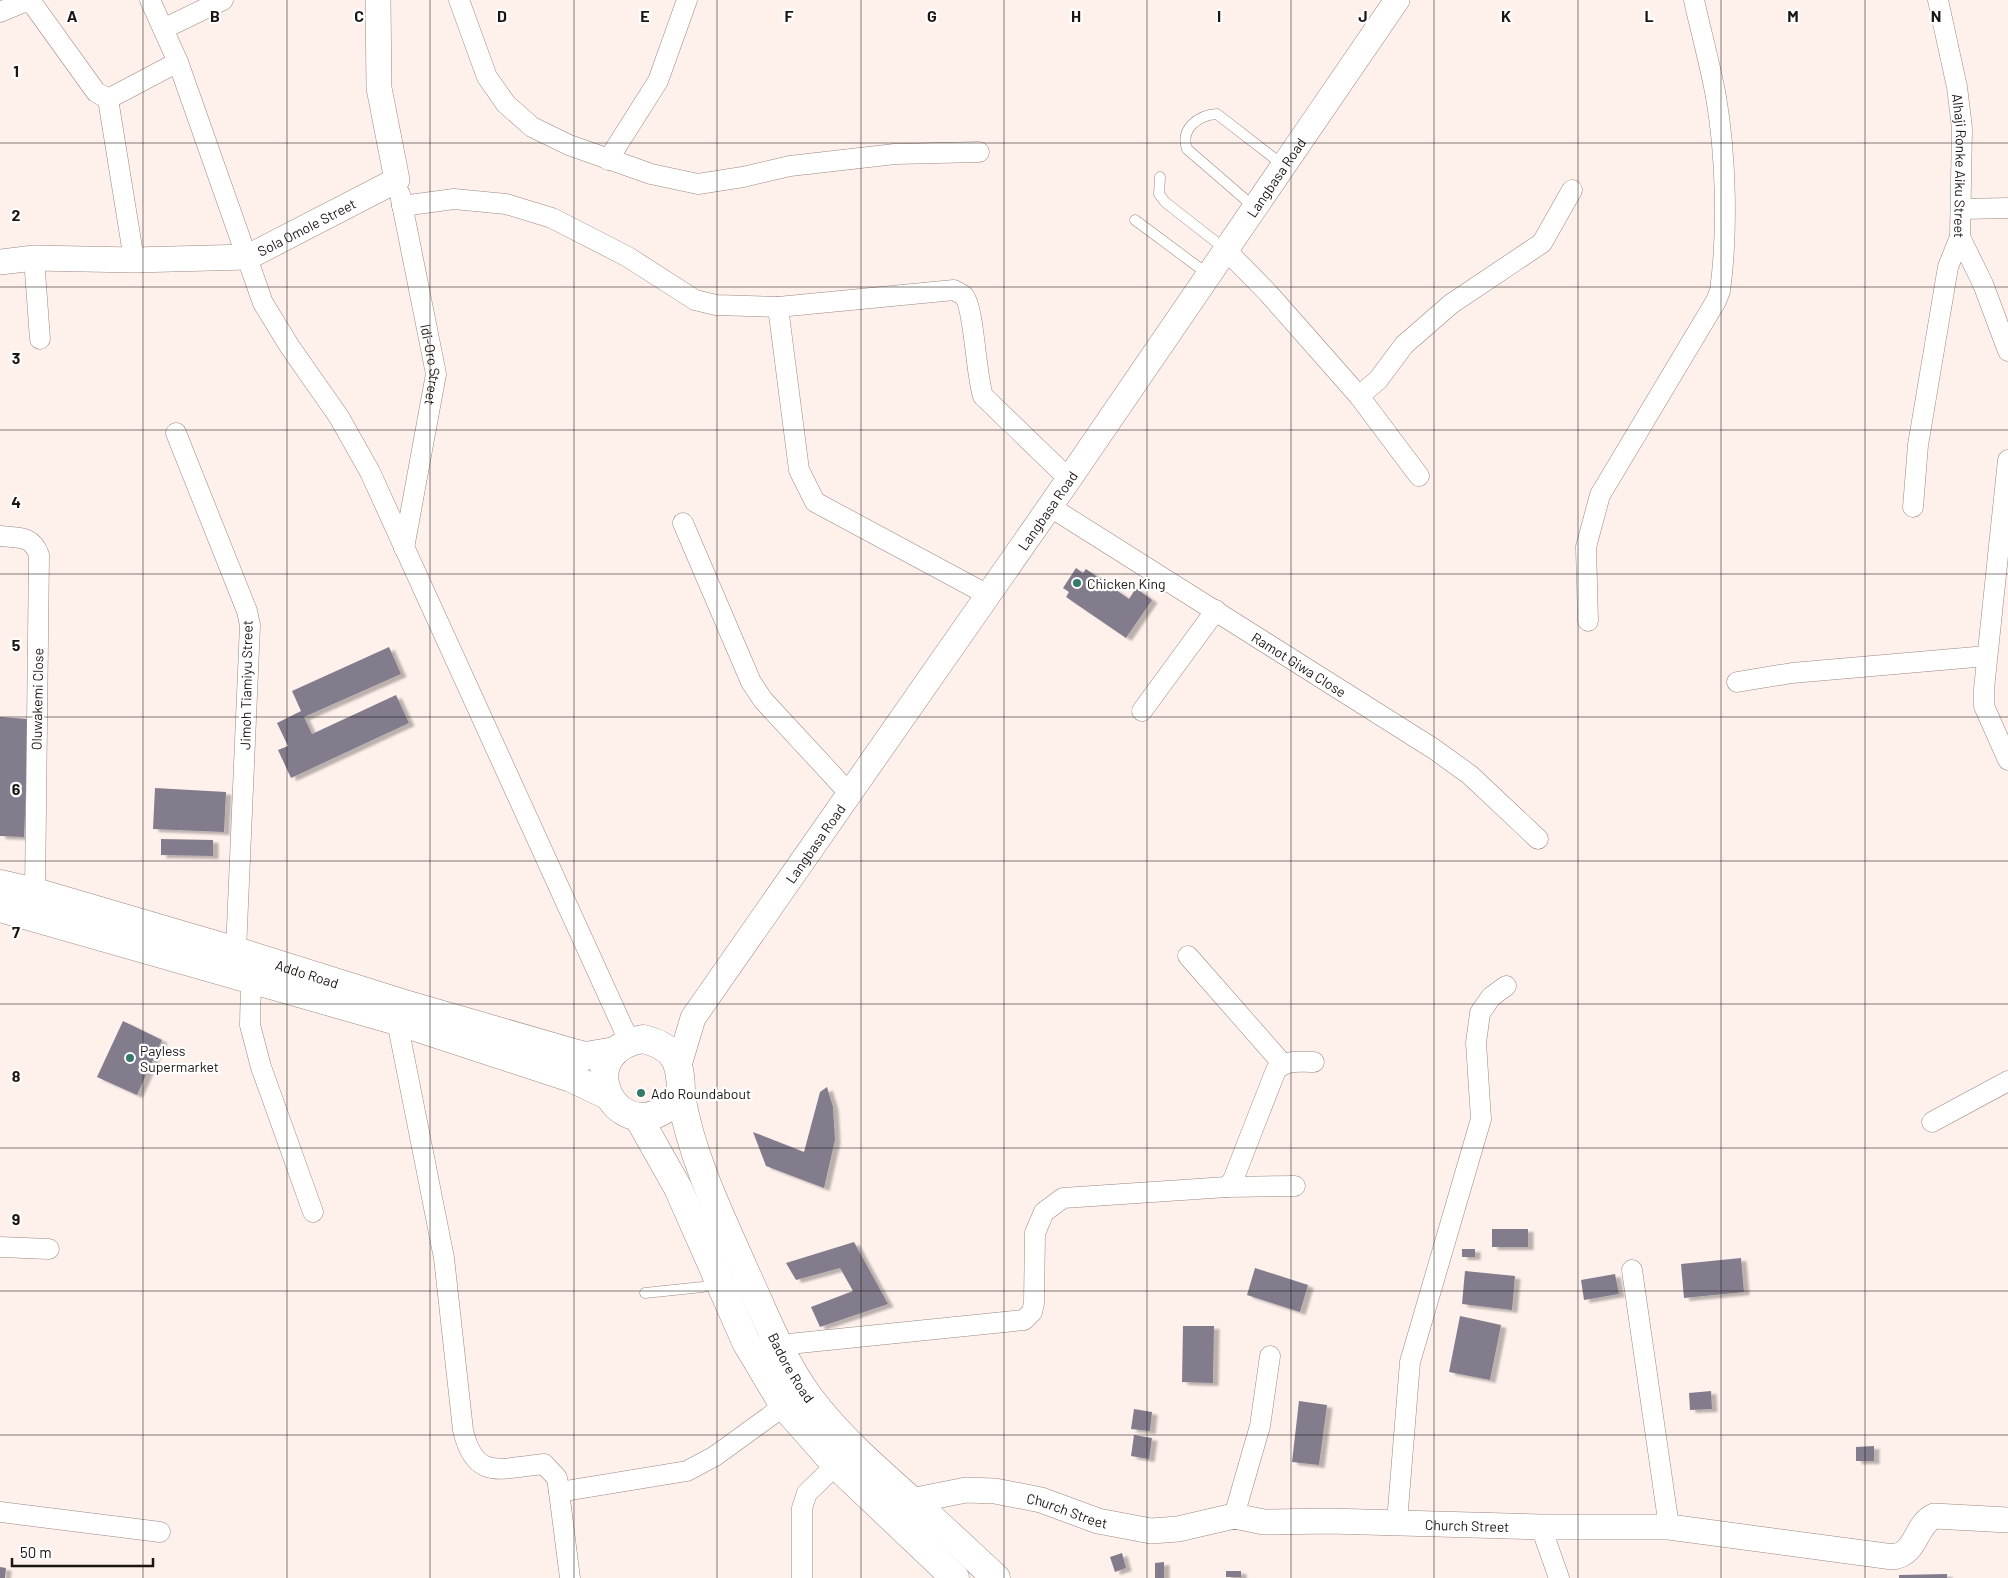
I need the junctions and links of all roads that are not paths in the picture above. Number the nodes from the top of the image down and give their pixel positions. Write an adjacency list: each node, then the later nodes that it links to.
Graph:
1 (150, 0): 10 (street)
2 (224, 0): 10 (street)
3 (378, 0): 17 (street)
4 (460, 0): 14 (street)
5 (687, 0): 14 (street)
6 (1397, 0): 15 (street, Langbasa Road)
7 (1694, 0): 46 (street)
8 (1938, 0): 22 (street, Alhaji Ronke Aiku Street)
9 (0, 12): 12 (street)
10 (163, 29): 11 (street)
11 (178, 62): 12 (street); 26 (street)
12 (108, 99): 28 (street)
13 (979, 152): 14 (street)
14 (608, 160)
15 (1283, 165): 20 (street, Langbasa Road); 20 (lane)
16 (1160, 177): 25 (lane)
17 (397, 180): 19 (street, Idi-Oro Street); 26 (street, Sola Omole Street)
18 (1572, 190): 34 (street)
19 (402, 206): 31 (street); 43 (street, Idi-Oro Street)
20 (1254, 207): 25 (street, Langbasa Road)
21 (2008, 208): 22 (street)
22 (1962, 209): 24 (street, Alhaji Ronke Aiku Street)
23 (1135, 220): 30 (lane)
24 (1960, 237): 33 (street, Alhaji Ronke Aiku Street); 40 (street)
25 (1225, 249): 30 (street, Langbasa Road); 34 (street)
26 (248, 257): 28 (street, Sola Omole Street); 43 (street)
27 (34, 258): 28 (street, Sola Omole Street); 29 (street, Sola Omole Street); 32 (street)
28 (134, 260)
29 (0, 262)
30 (1209, 275): 38 (street, Langbasa Road)
31 (778, 307): 38 (street); 44 (street)
32 (40, 340)
33 (2008, 351)
34 (1359, 396): 37 (street)
35 (176, 433): 56 (street, Jimoh Tiamiyu Street)
36 (2008, 460): 47 (street)
37 (1419, 476)
38 (1069, 479): 39 (street, Langbasa Road)
39 (1049, 506): 44 (street, Langbasa Road); 45 (street, Ramot Giwa Close)
40 (1913, 507)
41 (683, 523): 51 (street)
42 (0, 536): 54 (street, Oluwakemi Close)
43 (404, 548): 63 (street)
44 (988, 595): 51 (street, Langbasa Road)
45 (1216, 610): 49 (street); 52 (street, Ramot Giwa Close)
46 (1588, 621)
47 (1987, 656): 48 (street); 50 (street)
48 (1737, 682)
49 (1142, 711)
50 (2008, 760)
51 (849, 793): 60 (street, Langbasa Road)
52 (1538, 839)
53 (0, 884): 54 (main road, Addo Road)
54 (35, 892): 56 (main road, Addo Road)
55 (0, 908): 58 (main road, Addo Road)
56 (236, 951): 63 (main road, Addo Road)
57 (1188, 956): 65 (street)
58 (250, 979): 61 (main road, Addo Road); 74 (street)
59 (1506, 986): 89 (street)
60 (693, 1018): 62 (street); 66 (street)
61 (396, 1021): 68 (main road, Addo Road); 84 (street)
62 (658, 1042): 63 (main road); 66 (main road)
63 (622, 1046): 68 (main road)
64 (1314, 1062): 65 (street)
65 (1282, 1064): 73 (street)
66 (679, 1065): 69 (main road)
67 (2008, 1081): 71 (street)
68 (609, 1096): 70 (main road)
69 (680, 1096): 70 (main road); 80 (main road, Badore Road)
70 (638, 1117): 78 (main road, Badore Road)
71 (1932, 1122)
72 (1295, 1186): 73 (street)
73 (1227, 1187): 80 (street)
74 (312, 1212)
75 (0, 1247): 76 (street)
76 (49, 1249)
77 (1632, 1270): 91 (street)
78 (720, 1281): 79 (lane); 82 (main road, Badore Road)
79 (645, 1293)
80 (779, 1345): 85 (main road, Badore Road)
81 (1270, 1356): 87 (street)
82 (784, 1406): 83 (main road, Badore Road); 84 (street)
83 (836, 1465): 94 (street); 95 (main road, Badore Road)
84 (559, 1492): 93 (street)
85 (911, 1501): 87 (street, Church Street); 96 (main road, Badore Road)
86 (0, 1512): 92 (street)
87 (1234, 1516): 89 (street, Church Street)
88 (2008, 1520): 91 (street, Church Street)
89 (1397, 1522): 90 (street, Church Street)
90 (1541, 1527): 91 (street, Church Street); 97 (street)
91 (1669, 1527)
92 (160, 1532)
93 (570, 1578)
94 (802, 1578)
95 (955, 1578)
96 (996, 1578)
97 (1559, 1578)

